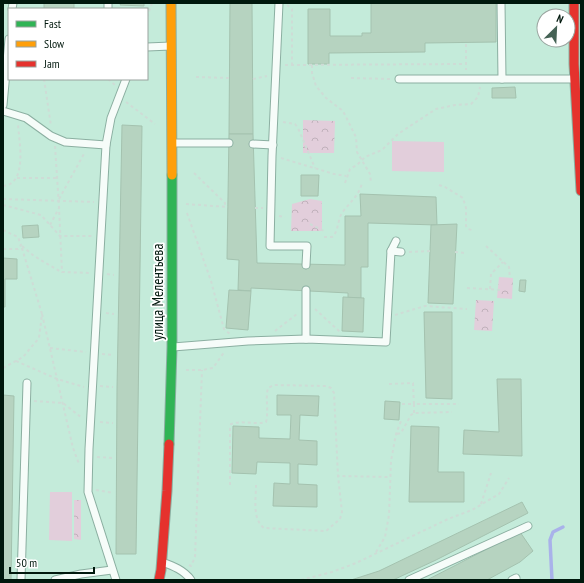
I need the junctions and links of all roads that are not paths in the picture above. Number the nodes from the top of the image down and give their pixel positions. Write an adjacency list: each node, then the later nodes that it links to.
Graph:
1 (171, 3): 5 (street, улица Мелентьева)
2 (279, 3): 18 (lane)
3 (501, 3): 9 (lane)
4 (574, 3): 10 (street)
5 (172, 46): 6 (lane); 14 (street, улица Мелентьева)
6 (148, 47)
7 (8, 50): 12 (lane)
8 (399, 79): 9 (lane)
9 (502, 79): 10 (lane)
10 (574, 79): 19 (street)
11 (126, 80): 17 (lane)
12 (3, 106)
13 (3, 111): 17 (lane)
14 (172, 143): 15 (lane); 26 (street, улица Мелентьева)
15 (229, 143)
16 (253, 144): 18 (lane)
17 (106, 145): 30 (lane)
18 (273, 145): 23 (lane)
19 (581, 192)
20 (396, 241): 21 (lane)
21 (391, 251): 22 (lane); 25 (lane)
22 (401, 252)
23 (306, 265)
24 (306, 290): 25 (lane)
25 (306, 339): 26 (lane)
26 (172, 347): 29 (street, улица Мелентьева)
27 (28, 383): 31 (lane)
28 (528, 526): 36 (lane)
29 (162, 562): 34 (street, улица Мелентьева); 35 (lane)
30 (112, 570): 32 (lane); 33 (lane)
31 (21, 580)
32 (55, 580)
33 (116, 580)
34 (159, 580)
35 (191, 580)
36 (409, 580)

